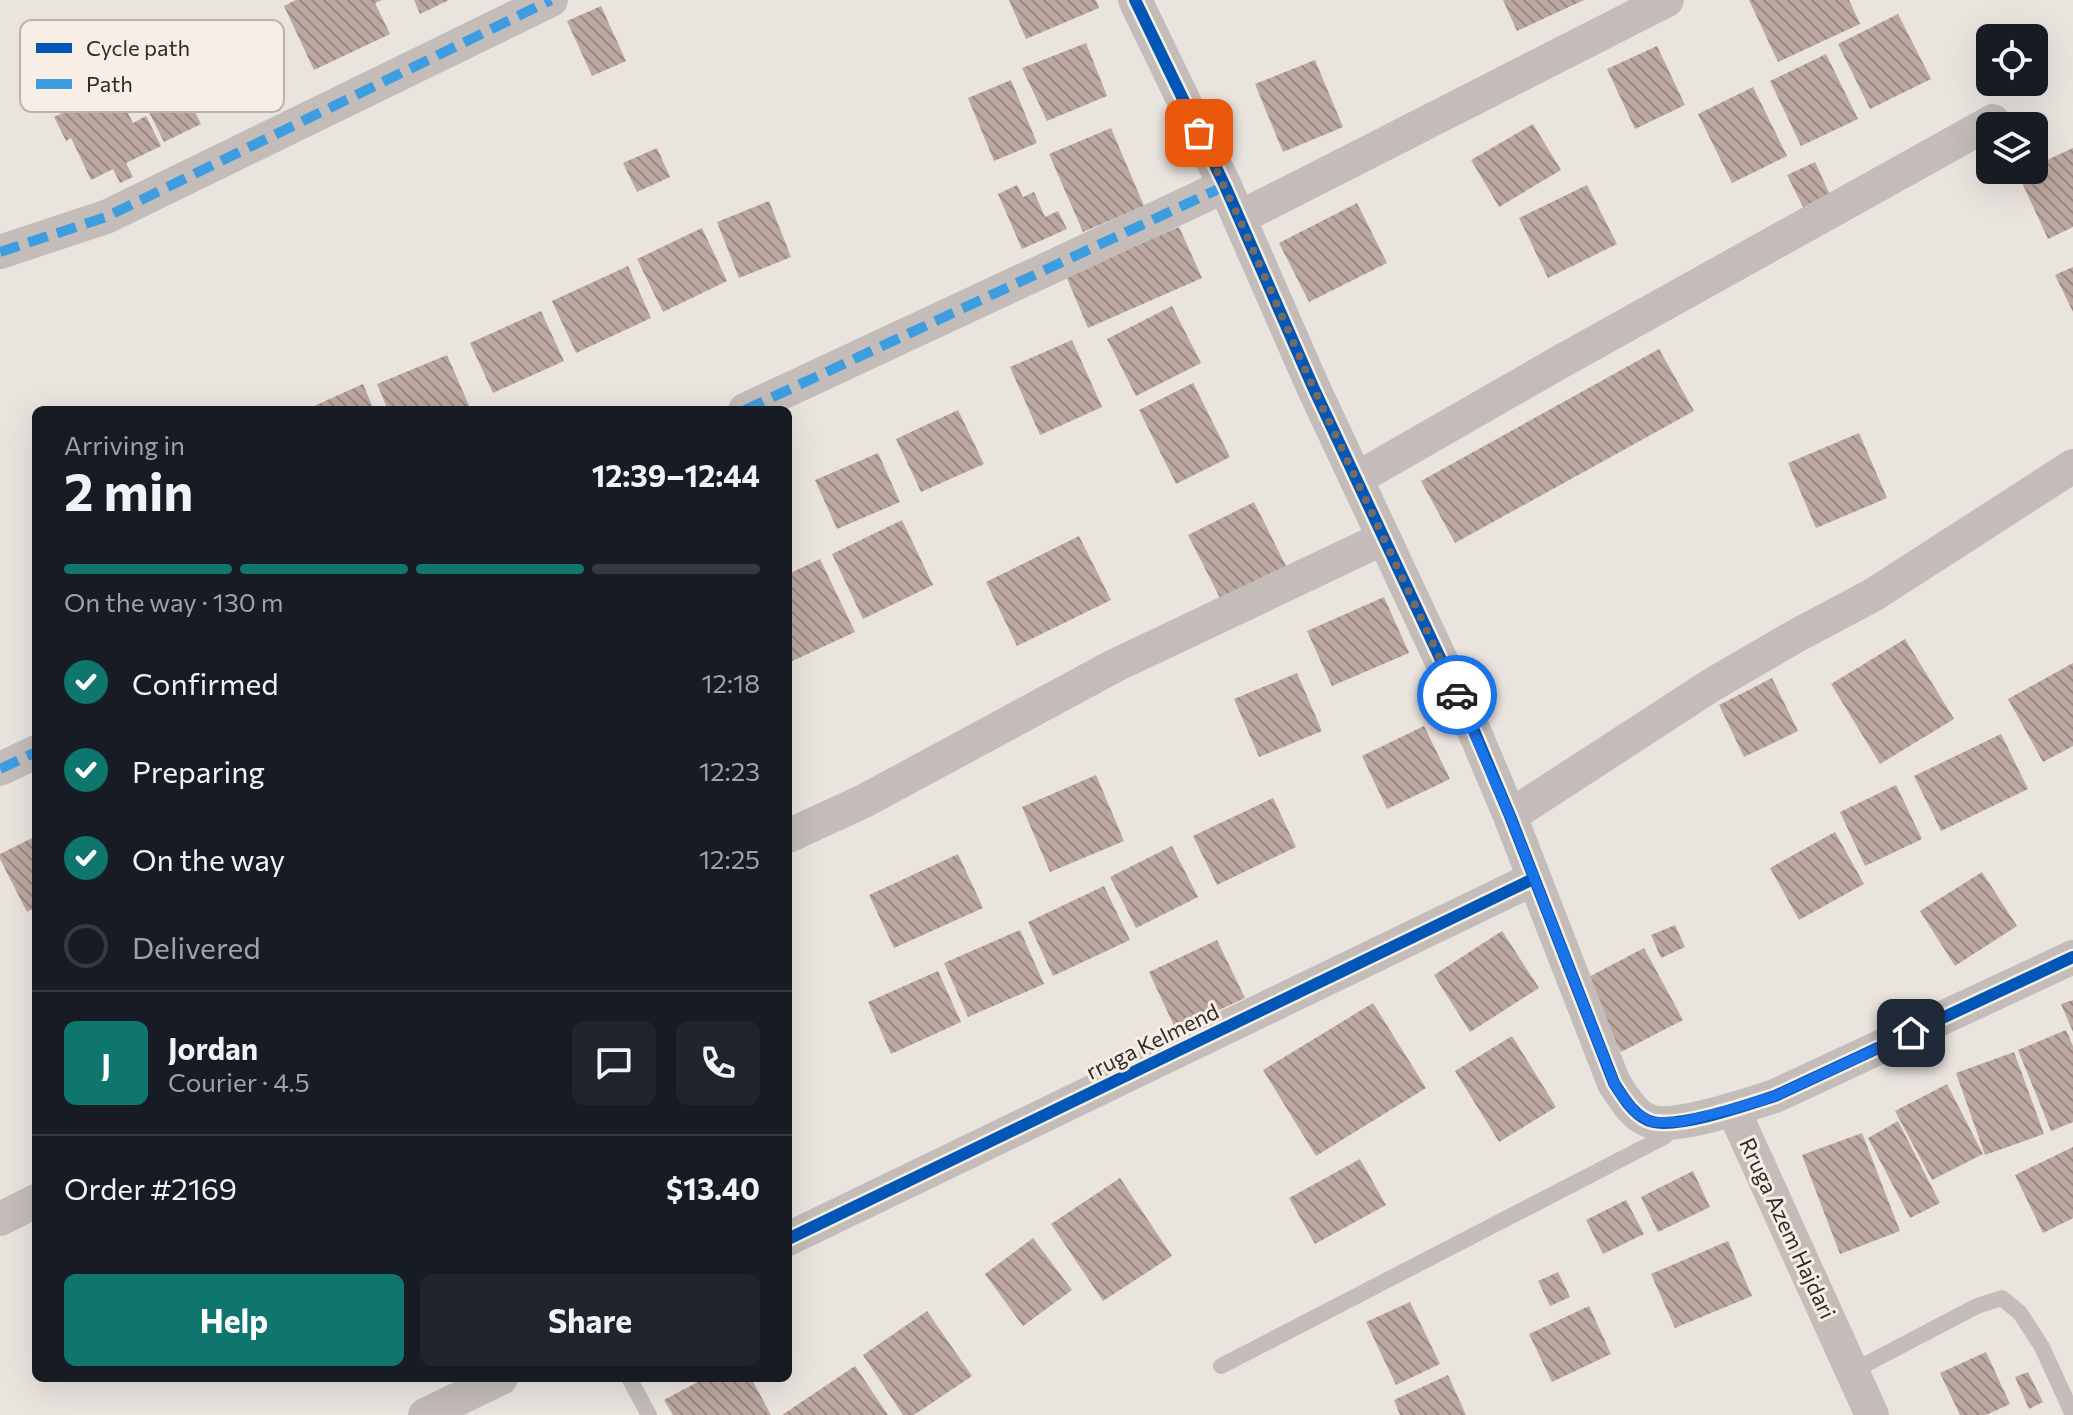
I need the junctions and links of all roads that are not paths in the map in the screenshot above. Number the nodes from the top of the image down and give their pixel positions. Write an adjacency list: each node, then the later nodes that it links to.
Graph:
1 (551, 0): 7 (street)
2 (1135, 0): 5 (street, Rruga Azem Hajdari)
3 (1667, 0): 6 (street)
4 (1976, 130): 10 (street)
5 (1225, 186): 6 (street, Rruga Azem Hajdari); 8 (street)
6 (1239, 218): 10 (street, Rruga Azem Hajdari)
7 (0, 252)
8 (754, 406)
9 (2073, 466): 14 (street)
10 (1356, 479): 11 (street, Rruga Azem Hajdari)
11 (1384, 538): 14 (street, Rruga Azem Hajdari); 15 (street)
12 (32, 754): 13 (street)
13 (0, 769)
14 (1510, 816): 16 (street, Rruga Azem Hajdari)
15 (792, 834)
16 (1533, 879): 19 (street, Rruga Azem Hajdari); 22 (street, rruga Kelmend)
17 (2073, 957): 18 (street)
18 (1733, 1109): 19 (street, Rruga Azem Hajdari); 24 (street, Rruga Azem Hajdari)
19 (1680, 1122): 23 (lane)
20 (32, 1203): 21 (street)
21 (0, 1219)
22 (792, 1237)
23 (1221, 1366)
24 (1853, 1371): 29 (street, Rruga Azem Hajdari); 30 (lane)
25 (493, 1382): 27 (street)
26 (631, 1382): 28 (lane)
27 (425, 1415)
28 (649, 1415)
29 (1872, 1415)
30 (2073, 1415)

